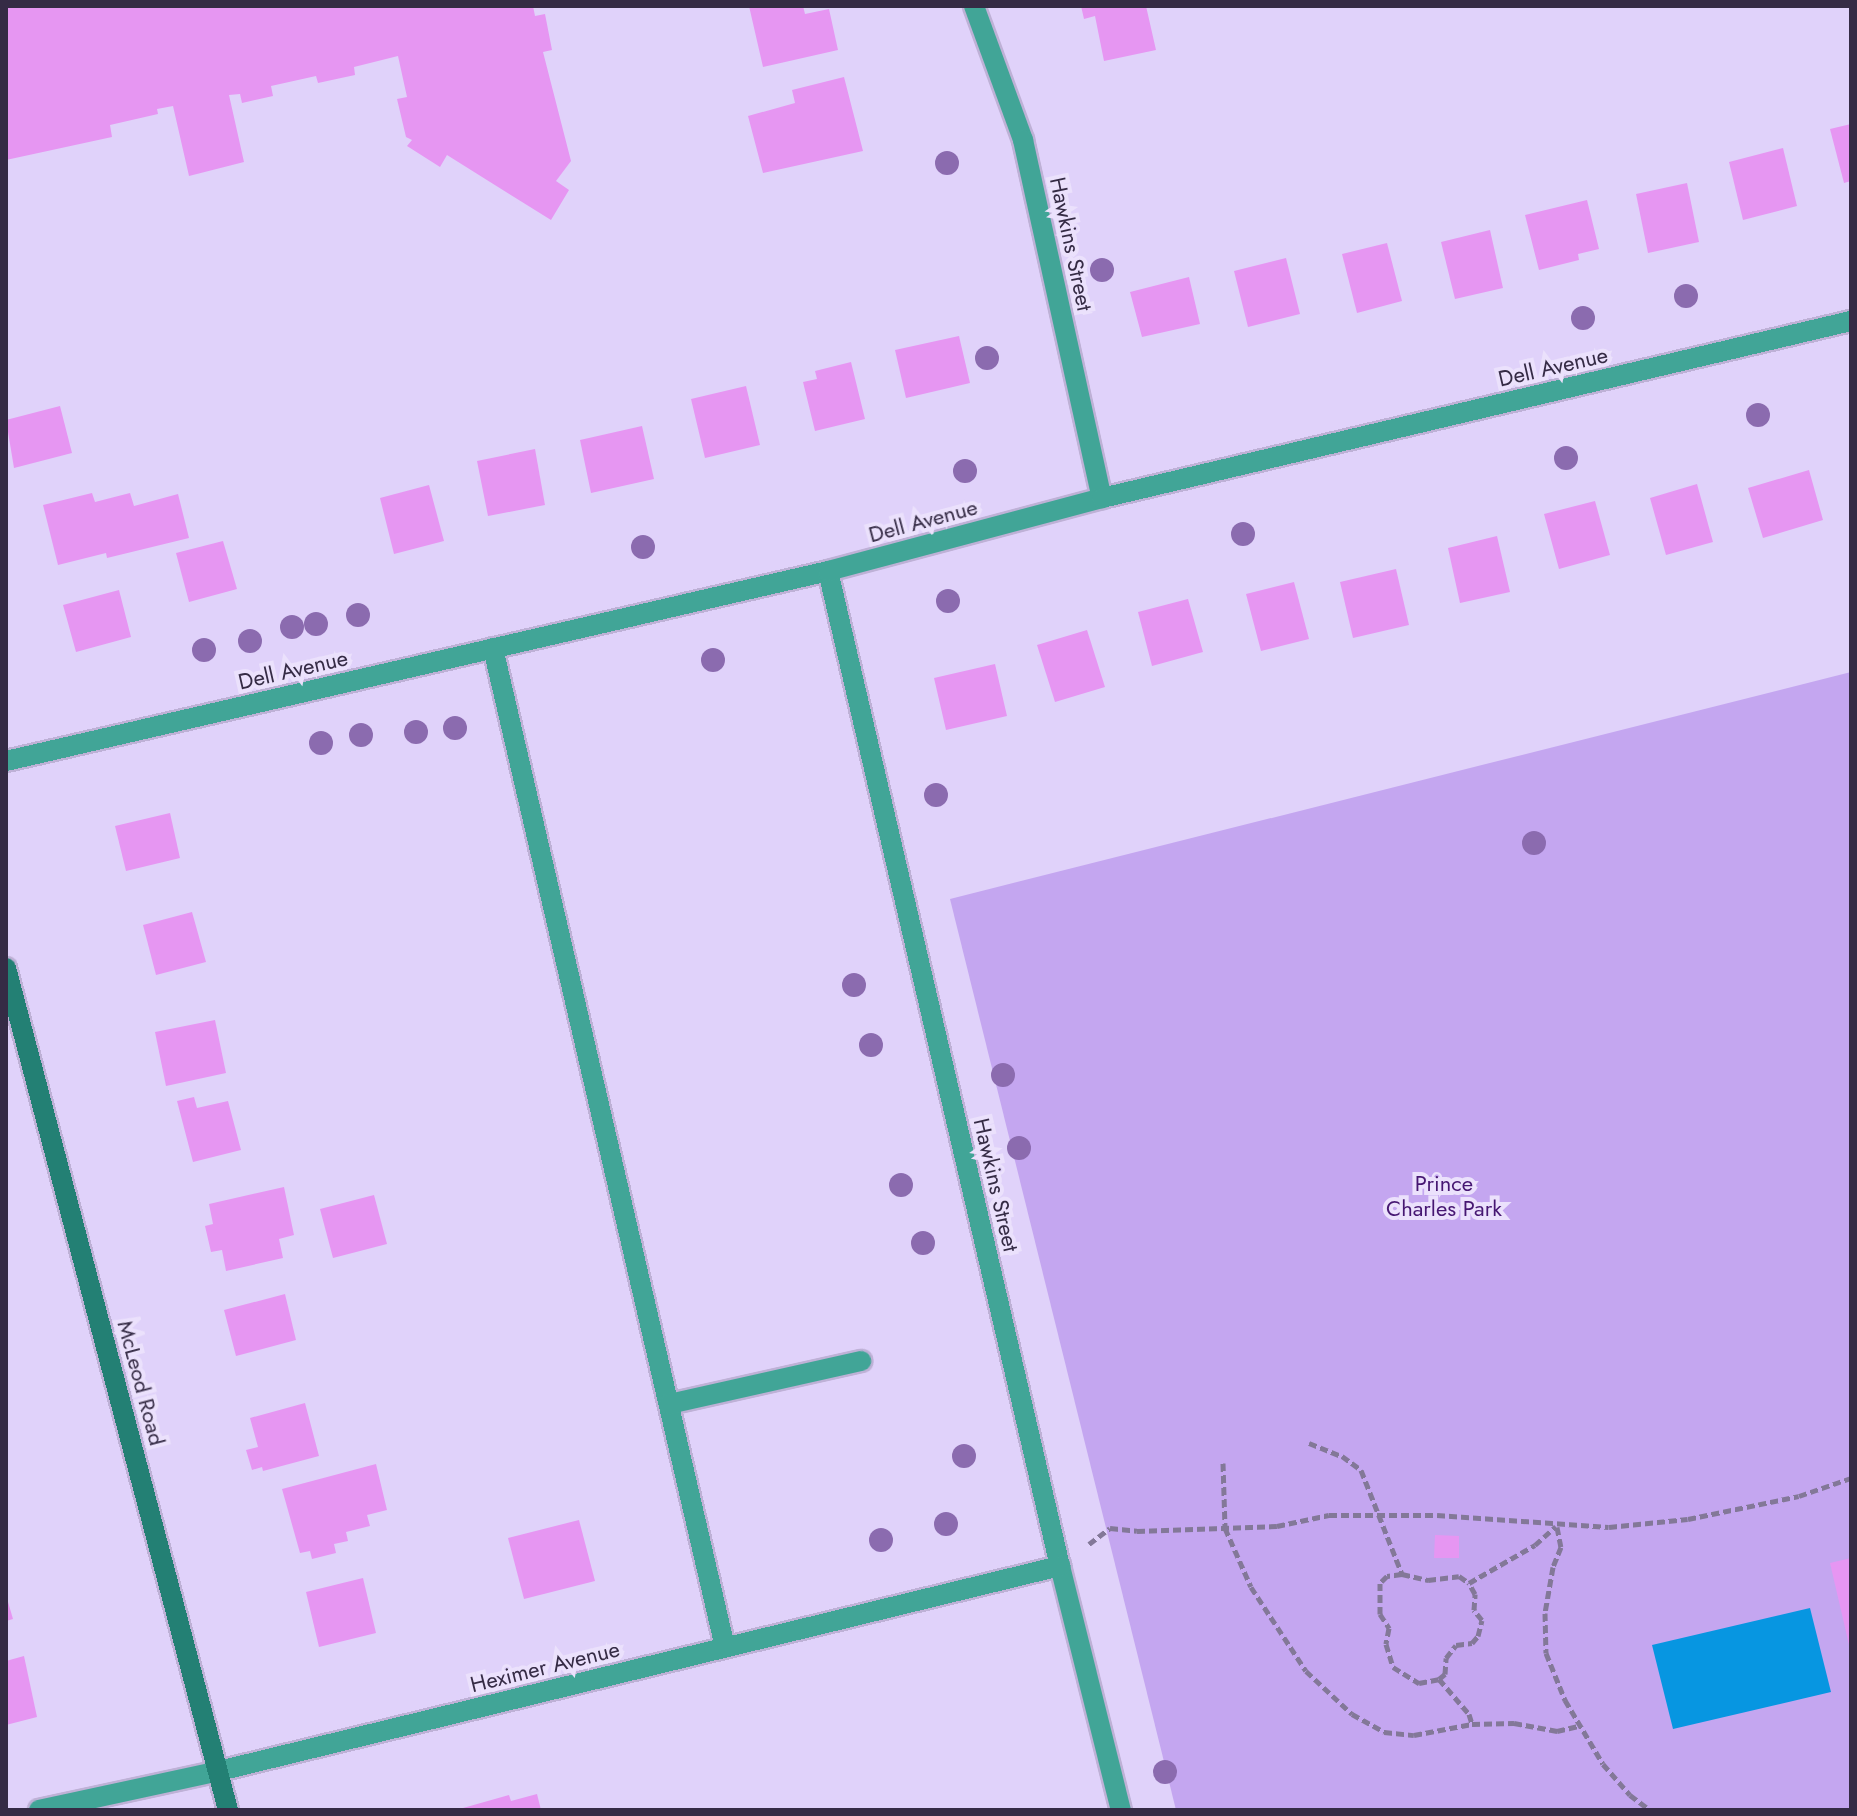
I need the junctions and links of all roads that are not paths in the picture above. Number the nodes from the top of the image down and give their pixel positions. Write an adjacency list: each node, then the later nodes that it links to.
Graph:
1 (974, 6): 3 (street, Hawkins Street)
2 (1851, 321): 3 (street, Dell Avenue)
3 (1102, 498): 4 (street, Dell Avenue)
4 (828, 571): 5 (street, Dell Avenue); 10 (street, Hawkins Street)
5 (493, 648): 6 (street, Dell Avenue); 9 (street)
6 (6, 761)
7 (6, 968): 12 (main road, McLeod Road)
8 (861, 1361): 9 (street)
9 (669, 1404): 11 (street)
10 (1060, 1566): 11 (street, Heximer Avenue); 15 (street, Hawkins Street)
11 (725, 1647): 12 (street, Heximer Avenue)
12 (219, 1771): 13 (street, Heximer Avenue); 14 (main road, McLeod Road)
13 (39, 1810)
14 (228, 1810)
15 (1121, 1810)

